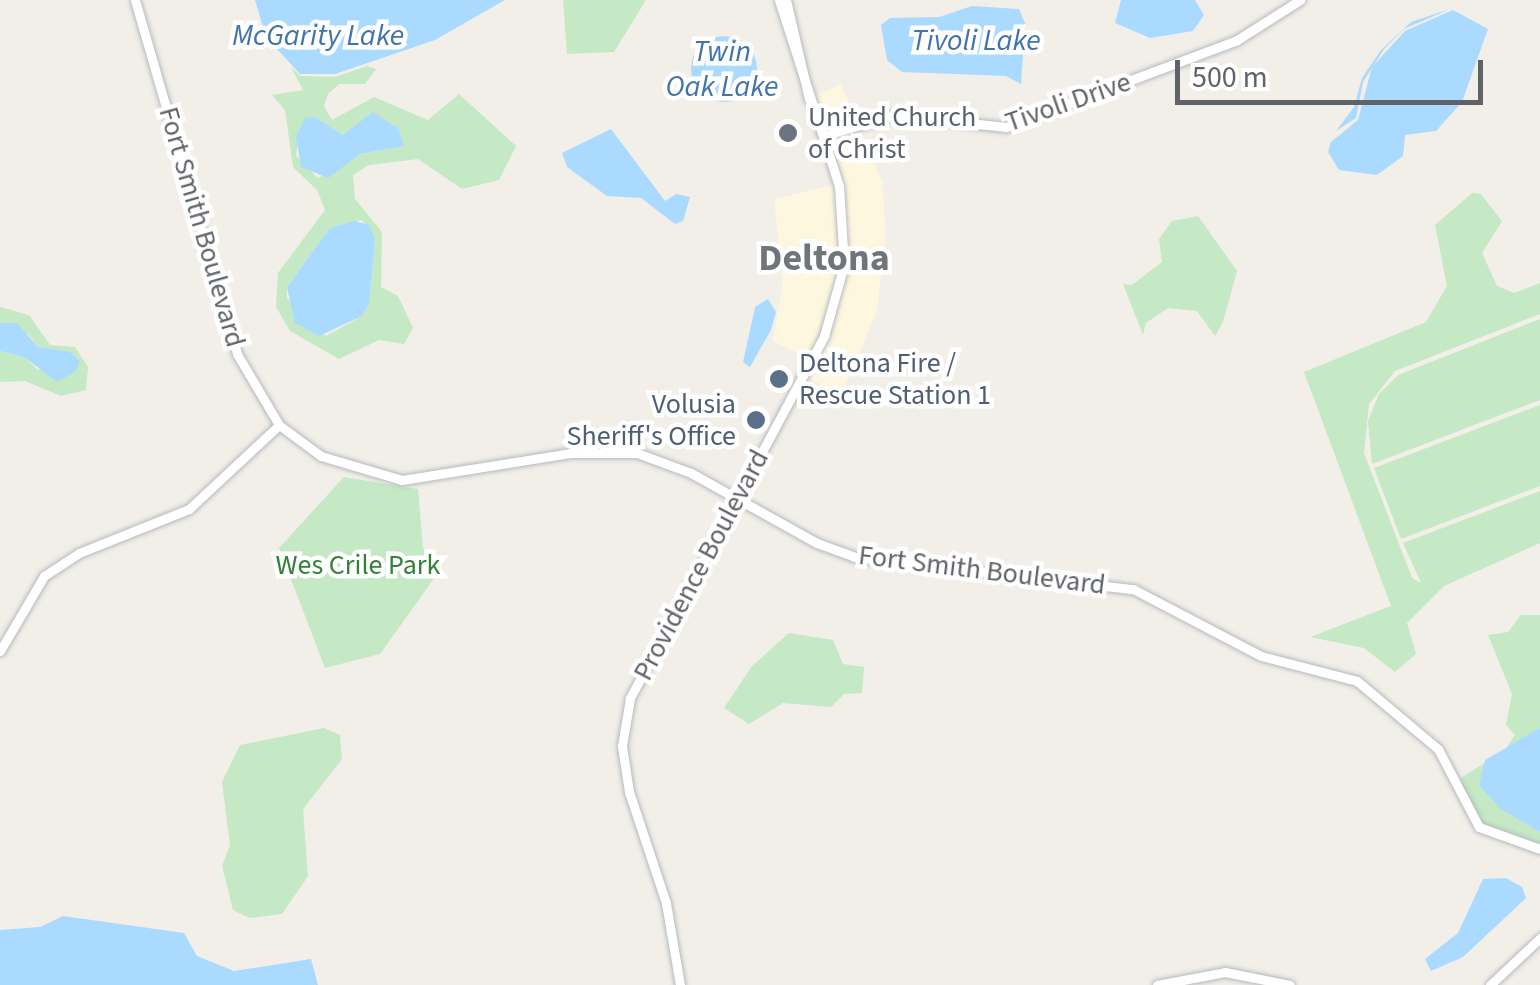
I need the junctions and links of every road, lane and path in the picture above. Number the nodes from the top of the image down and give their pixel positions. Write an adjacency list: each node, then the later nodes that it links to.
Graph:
1 (136, 0): 5 (street, Fort Smith Boulevard)
2 (782, 0): 4 (street, Providence Boulevard)
3 (1300, 0): 4 (street, Tivoli Drive)
4 (823, 136): 6 (street, Providence Boulevard)
5 (279, 425): 6 (street, Fort Smith Boulevard); 7 (street)
6 (736, 498): 8 (street, Fort Smith Boulevard); 10 (street, Providence Boulevard)
7 (0, 651)
8 (1540, 850)
9 (1540, 938): 13 (street)
10 (680, 985)
11 (1156, 985): 12 (street)
12 (1290, 985)
13 (1490, 985)

